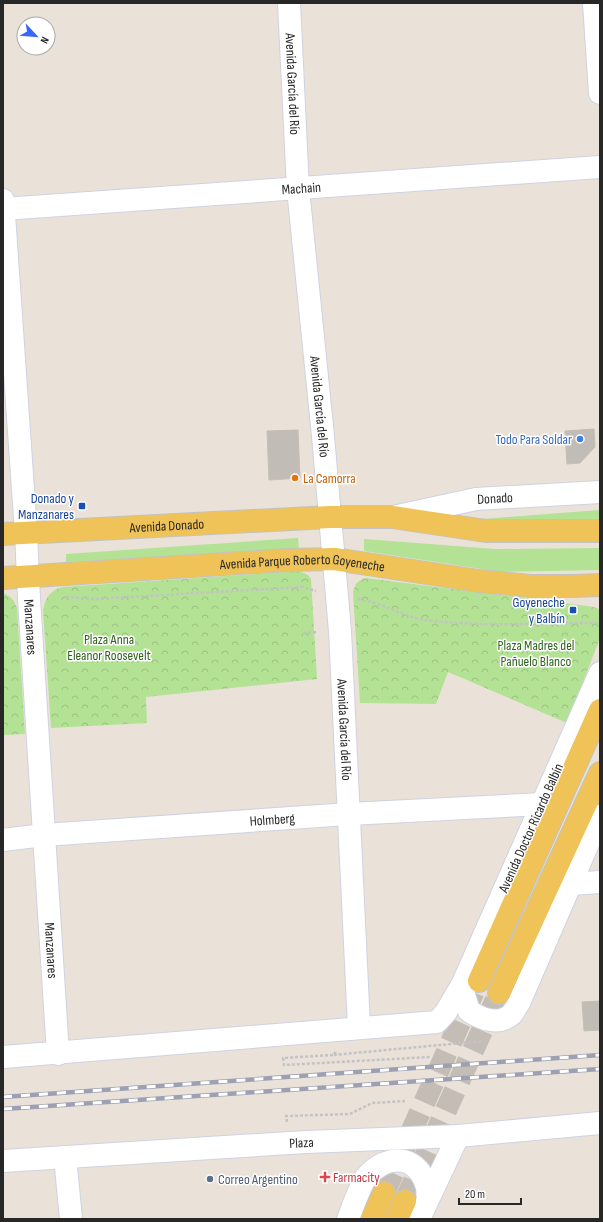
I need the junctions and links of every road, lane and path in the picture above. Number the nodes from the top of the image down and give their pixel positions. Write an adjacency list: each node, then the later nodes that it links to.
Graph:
1 (289, 3): 5 (street, Avenida García del Río)
2 (594, 3): 3 (street)
3 (600, 93)
4 (600, 168): 5 (street, Machain)
5 (298, 189): 6 (street, Machain); 8 (street, Avenida García del Río)
6 (3, 206): 11 (street, Manzanares)
7 (600, 492): 9 (street, Donado)
8 (330, 517): 9 (main road); 11 (main road, Avenida Donado); 13 (street, Avenida García del Río)
9 (392, 517): 10 (main road)
10 (600, 531)
11 (26, 533): 12 (main road, Avenida Donado); 14 (street, Manzanares)
12 (3, 534)
13 (334, 559): 14 (main road, Avenida Parque Roberto Goyeneche); 16 (main road, Avenida Parque Roberto Goyeneche); 17 (street, Avenida García del Río)
14 (29, 576): 15 (main road, Avenida Parque Roberto Goyeneche); 26 (street, Manzanares)
15 (3, 578)
16 (600, 585)
17 (337, 596): 18 (path); 19 (path); 24 (street, Avenida García del Río)
18 (64, 597)
19 (600, 623)
20 (600, 672): 23 (street, Avenida Doctor Ricardo Balbín)
21 (600, 710): 30 (main road)
22 (600, 773): 31 (main road)
23 (542, 804): 24 (street, Holmberg); 30 (street, Avenida Doctor Ricardo Balbín)
24 (349, 814): 26 (street, Holmberg); 32 (street, Avenida García del Río)
25 (600, 816): 29 (street)
26 (44, 835): 27 (street, Holmberg); 33 (street, Manzanares)
27 (3, 840)
28 (600, 882): 29 (street)
29 (570, 884): 30 (street)
30 (471, 982): 32 (street, Avenida Doctor Ricardo Balbín)
31 (500, 993)
32 (359, 1027): 33 (street)
33 (58, 1054): 35 (street)
34 (333, 1055): 36 (path)
35 (3, 1057)
36 (430, 1057)
37 (405, 1101): 39 (path)
38 (600, 1123): 40 (street, Plaza)
39 (287, 1124)
40 (458, 1136): 41 (street, Plaza); 46 (street)
41 (344, 1141): 42 (street, Plaza); 44 (street)
42 (65, 1157): 43 (street, Plaza); 47 (street)
43 (3, 1161)
44 (366, 1178): 46 (street); 48 (street)
45 (384, 1193): 49 (main road)
46 (428, 1199): 50 (street)
47 (71, 1219)
48 (348, 1219)
49 (372, 1219)
50 (419, 1219)

